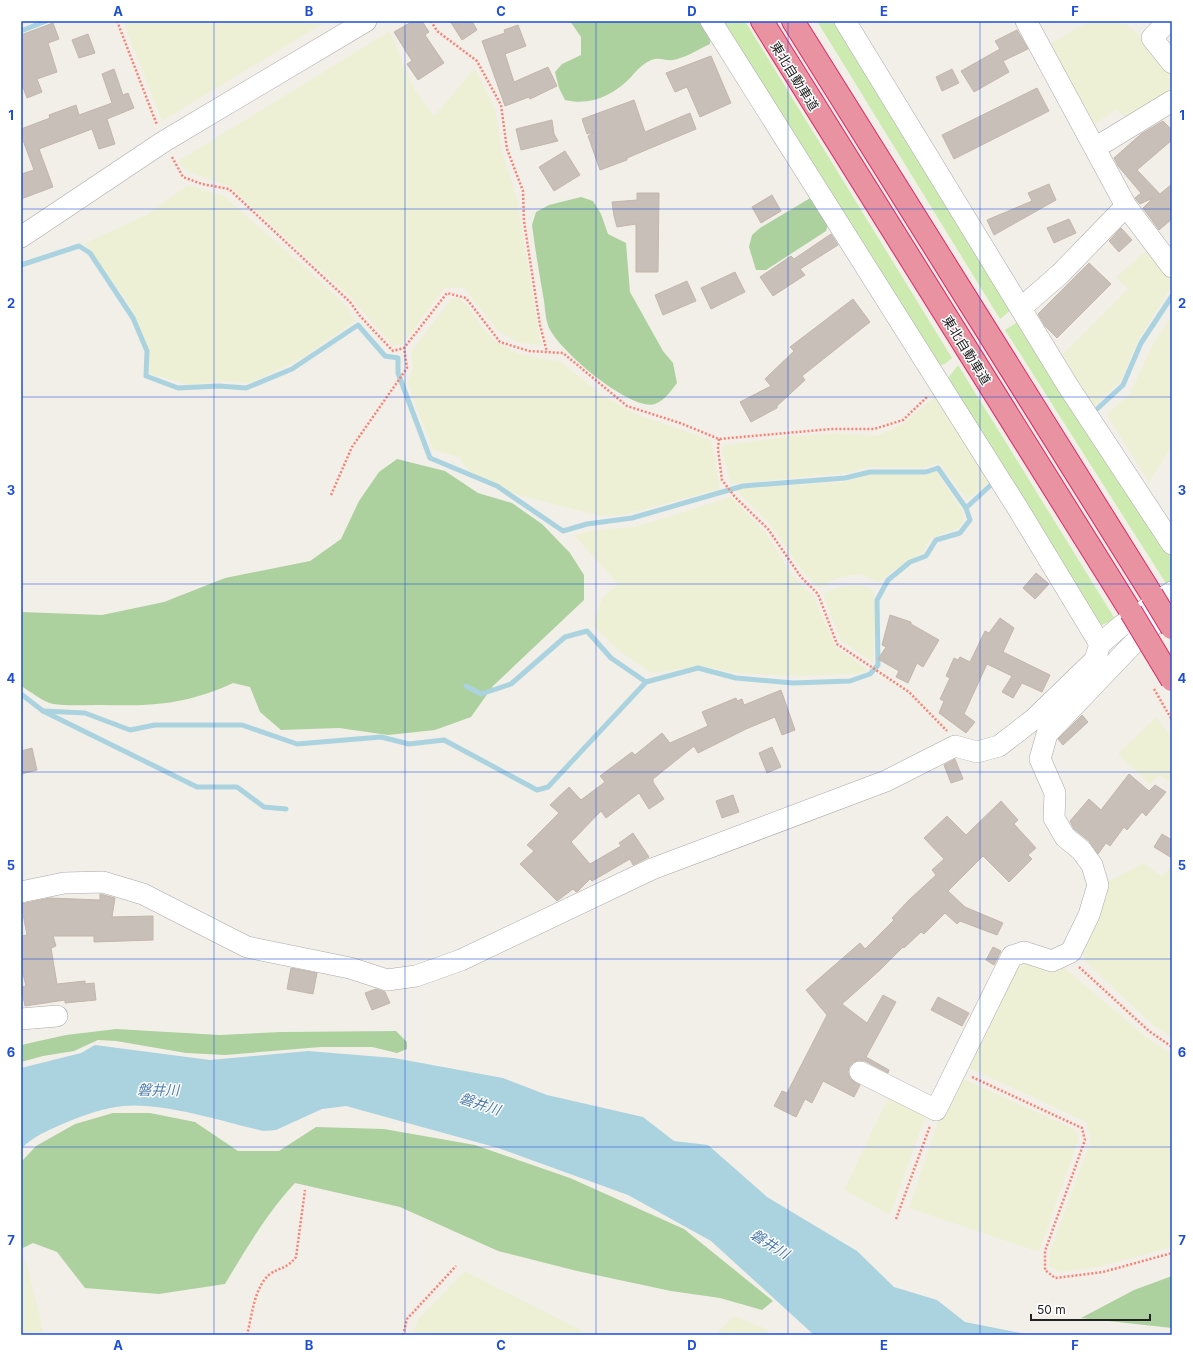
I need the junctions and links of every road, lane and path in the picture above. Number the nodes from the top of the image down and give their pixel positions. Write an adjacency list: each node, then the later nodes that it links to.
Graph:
1 (116, 21): 12 (path)
2 (366, 21): 12 (street)
3 (431, 21): 19 (path)
4 (711, 21): 20 (street)
5 (762, 21): 28 (highway, 東北自動車道, bridge)
6 (792, 21): 24 (highway, 東北自動車道)
7 (845, 21): 17 (street)
8 (1026, 21): 13 (street)
9 (1168, 21): 10 (street)
10 (1172, 63)
11 (1172, 101): 13 (street)
12 (163, 142): 15 (street); 18 (path)
13 (1095, 148): 14 (street)
14 (1126, 206): 16 (street); 17 (street)
15 (21, 237)
16 (1172, 267)
17 (1021, 308): 23 (street)
18 (404, 348): 19 (path); 22 (path)
19 (548, 352): 21 (path)
20 (940, 385): 21 (path); 27 (street)
21 (719, 439): 29 (path)
22 (331, 495)
23 (1172, 544)
24 (1162, 593): 26 (highway, 東北自動車道, bridge); 27 (street)
25 (1172, 607): 31 (street)
26 (1172, 628)
27 (1100, 644): 29 (street)
28 (1172, 680)
29 (955, 746): 30 (street)
30 (21, 892)
31 (1065, 954): 34 (path); 35 (street)
32 (57, 1016): 33 (street)
33 (21, 1019)
34 (1172, 1047)
35 (956, 1070): 37 (street); 40 (path)
36 (860, 1072): 37 (street)
37 (936, 1110): 39 (path)
38 (306, 1190): 42 (path)
39 (896, 1219)
40 (1172, 1253)
41 (456, 1266): 43 (path)
42 (246, 1335)
43 (402, 1335)

